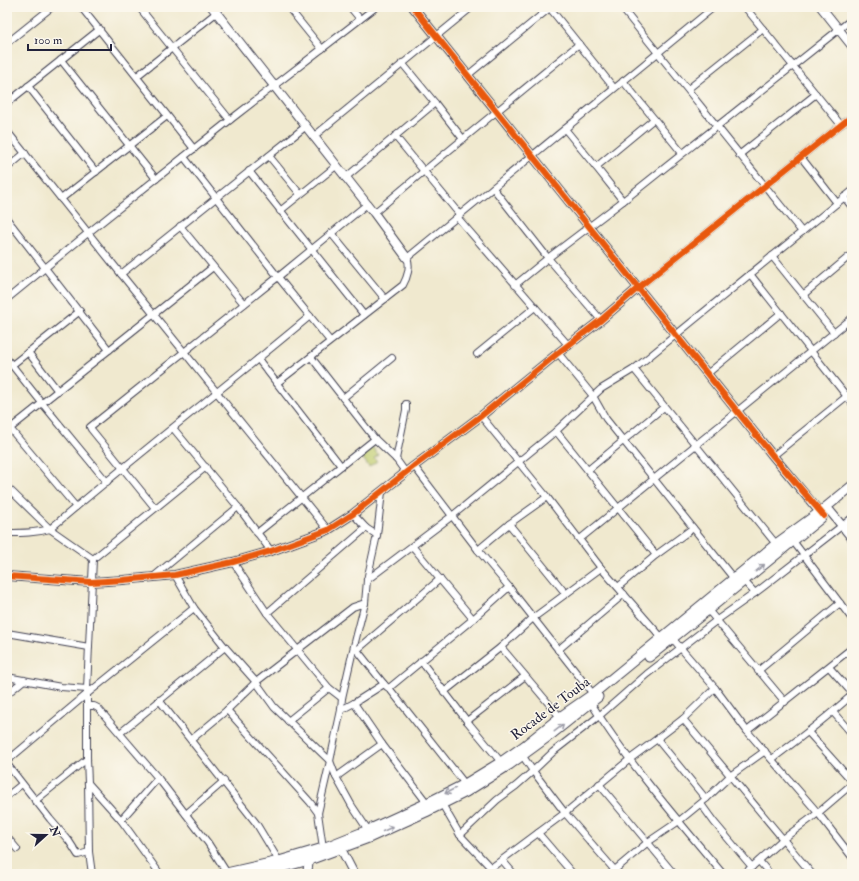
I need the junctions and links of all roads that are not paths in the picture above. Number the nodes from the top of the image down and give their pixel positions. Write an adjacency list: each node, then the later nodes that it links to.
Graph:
1 (52, 7): 21 (street)
2 (82, 7): 17 (street)
3 (139, 7): 24 (street)
4 (288, 7): 25 (street)
5 (350, 7): 15 (street)
6 (376, 7): 15 (street)
7 (413, 7): 20 (street)
8 (472, 7): 20 (street)
9 (550, 7): 22 (street); 30 (street)
10 (714, 7): 26 (street)
11 (745, 7): 18 (street)
12 (821, 7): 19 (street)
13 (623, 8): 26 (street)
14 (214, 10): 24 (street); 34 (street)
15 (360, 19): 25 (street)
16 (852, 19): 19 (street)
17 (100, 29): 27 (street); 31 (street)
18 (762, 29): 29 (street); 36 (street)
19 (839, 29): 23 (street); 29 (street)
20 (437, 36): 28 (street); 30 (street)
21 (7, 42)
22 (579, 44): 35 (street); 40 (street)
23 (852, 46)
24 (172, 48): 31 (street); 44 (street)
25 (322, 49): 34 (street)
26 (658, 54): 32 (street); 36 (street)
27 (61, 60): 33 (street); 53 (street)
28 (402, 63): 39 (street); 51 (street)
29 (792, 66): 37 (street); 46 (street)
30 (468, 75): 40 (street)
31 (137, 76): 41 (street)
32 (623, 81): 35 (street); 43 (street)
33 (28, 86): 38 (street); 67 (street)
34 (274, 86): 44 (street); 47 (street)
35 (614, 88): 48 (street)
36 (688, 89): 46 (street)
37 (816, 94): 45 (street); 57 (street)
38 (7, 103)
39 (436, 103): 50 (street); 52 (street)
40 (497, 111): 52 (street); 59 (street)
41 (167, 116): 53 (street); 54 (street)
42 (852, 116): 45 (street)
43 (654, 118): 56 (street); 63 (street)
44 (230, 120): 54 (street)
45 (841, 125): 61 (street)
46 (716, 126): 56 (street); 57 (street)
47 (305, 127): 51 (street); 58 (street)
48 (565, 129): 59 (street); 63 (street)
49 (7, 131): 55 (street)
50 (395, 136): 66 (street); 68 (street)
51 (313, 137): 62 (street)
52 (463, 139): 66 (street)
53 (129, 146): 67 (street); 69 (street)
54 (194, 149): 60 (street)
55 (25, 153): 64 (street); 76 (street)
56 (682, 153): 77 (street)
57 (739, 155): 70 (street)
58 (269, 156): 65 (street); 73 (street)
59 (532, 156): 71 (street); 87 (street)
60 (184, 157): 69 (street); 74 (street)
61 (801, 157): 70 (street); 78 (street)
62 (336, 166): 68 (street); 73 (street)
63 (596, 166): 77 (street)
64 (7, 168)
65 (249, 171): 74 (street); 81 (street)
66 (424, 171): 82 (street); 83 (street)
67 (96, 172): 76 (street)
68 (345, 178): 79 (street)
69 (156, 179): 90 (street)
70 (764, 187): 89 (street); 103 (street)
71 (493, 188): 83 (street); 96 (street)
72 (852, 191): 75 (street)
73 (300, 194): 81 (street)
74 (216, 198): 85 (street); 101 (street)
75 (844, 198): 78 (street); 80 (street)
76 (62, 199): 90 (street)
77 (623, 201): 87 (street)
78 (837, 203): 89 (street)
79 (366, 205): 82 (street); 91 (street)
80 (852, 208)
81 (280, 211): 92 (street)
82 (374, 214): 95 (street)
83 (458, 216): 95 (street); 102 (street)
84 (7, 219): 86 (street)
85 (180, 226): 97 (street); 99 (street)
86 (14, 227): 88 (street); 98 (street)
87 (589, 227): 96 (street); 103 (street)
88 (7, 232)
89 (802, 232): 94 (street)
90 (88, 233): 98 (street); 99 (street)
91 (331, 233): 92 (street); 106 (street)
92 (312, 249): 101 (street); 111 (street)
93 (852, 254): 104 (street)
94 (772, 256): 100 (street); 104 (street)
95 (407, 258): 106 (street)
96 (548, 258): 102 (street); 115 (street)
97 (213, 267): 107 (street); 112 (street)
98 (46, 268): 105 (street); 109 (street)
99 (121, 274): 112 (street)
100 (750, 274): 110 (street); 117 (street)
101 (278, 277): 107 (street); 113 (street)
102 (515, 285): 108 (street)
103 (638, 288): 115 (street); 117 (street)
104 (803, 295): 116 (street)
105 (7, 299)
106 (385, 299): 111 (street)
107 (244, 304): 123 (street)
108 (535, 307): 119 (street); 125 (street)
109 (80, 311): 120 (street); 122 (street)
110 (781, 313): 121 (street); 132 (street)
111 (364, 314): 118 (street)
112 (154, 315): 120 (street); 123 (street)
113 (310, 316): 118 (street); 129 (street)
114 (852, 318): 116 (street)
115 (601, 320): 119 (street)
116 (834, 333): 121 (street)
117 (675, 334): 131 (street); 132 (street)
118 (330, 342): 126 (street)
119 (569, 346): 124 (street)
120 (109, 350): 134 (street)
121 (811, 351): 136 (street); 143 (street)
122 (28, 352): 130 (street); 134 (street)
123 (185, 352): 135 (street); 157 (street)
124 (558, 353): 137 (street); 144 (street)
125 (477, 354)
126 (311, 357): 133 (street); 138 (street)
127 (392, 358): 138 (street)
128 (7, 359): 130 (street)
129 (258, 359): 133 (street); 135 (street)
130 (12, 365): 139 (street)
131 (634, 368): 137 (street); 142 (street)
132 (707, 374): 143 (street)
133 (277, 383): 154 (street)
134 (58, 390): 139 (street)
135 (217, 392): 146 (street); 166 (street)
136 (849, 394): 140 (street); 151 (street)
137 (594, 396): 147 (street); 149 (street)
138 (343, 398): 148 (street)
139 (42, 403): 145 (street); 161 (street)
140 (852, 403)
141 (406, 404): 152 (street)
142 (664, 407): 149 (street); 150 (street)
143 (737, 411): 150 (street); 151 (street)
144 (481, 416): 153 (street); 155 (street)
145 (8, 428): 168 (street)
146 (173, 428): 156 (street); 157 (street)
147 (556, 432): 153 (street); 158 (street)
148 (375, 439): 152 (street); 154 (street)
149 (623, 440): 158 (street); 160 (street)
150 (696, 444): 160 (street); 188 (street)
151 (773, 456): 172 (street)
152 (396, 459): 159 (street)
153 (518, 462): 167 (street); 174 (street)
154 (341, 466): 166 (street)
155 (414, 466): 159 (street); 174 (street)
156 (206, 467): 169 (street); 170 (street)
157 (122, 469): 161 (street); 170 (street)
158 (588, 470): 171 (street)
159 (406, 473): 164 (street)
160 (654, 479): 171 (street); 179 (street)
161 (106, 482): 168 (street)
162 (852, 486): 172 (main road, Rocade de Touba)
163 (7, 487): 180 (street)
164 (382, 492): 173 (street); 184 (street)
165 (852, 493): 172 (main road, Rocade de Touba)
166 (301, 497): 181 (street); 183 (street)
167 (547, 497): 176 (street); 186 (street)
168 (76, 507): 180 (street)
169 (238, 507): 183 (street); 199 (street)
170 (155, 508): 194 (street)
171 (619, 508): 186 (street); 192 (street)
172 (824, 513): 177 (street); 187 (main road, Rocade de Touba); 188 (main road, Rocade de Touba)
173 (353, 514): 178 (street); 181 (street)
174 (452, 516): 189 (street); 190 (street)
175 (852, 518): 177 (street)
176 (509, 524): 190 (street); 208 (street)
177 (842, 526): 185 (street); 193 (street)
178 (366, 528): 184 (street); 214 (street)
179 (692, 528): 192 (street); 200 (street)
180 (50, 529): 182 (street); 194 (street)
181 (328, 530): 191 (street)
182 (7, 533)
183 (257, 533): 191 (street)
184 (377, 535): 201 (street)
185 (852, 538)
186 (580, 539): 196 (street)
187 (793, 541): 193 (street); 203 (main road, Rocade de Touba, one-way to 187)
188 (776, 544): 200 (main road, Rocade de Touba)
189 (413, 546): 201 (street); 202 (street)
190 (478, 550): 205 (street)
191 (271, 551): 195 (street)
192 (656, 555): 206 (street)
193 (804, 555): 207 (street); 211 (street)
194 (93, 559): 204 (street)
195 (233, 562): 197 (street); 214 (street)
196 (601, 568): 206 (street); 208 (street)
197 (175, 575): 199 (street); 212 (street)
198 (7, 576): 204 (street)
199 (153, 577): 204 (street)
200 (734, 579): 220 (main road, Rocade de Touba)
201 (367, 580): 210 (street)
202 (440, 580): 216 (street); 228 (street)
203 (744, 581): 207 (street); 213 (main road, Rocade de Touba)
204 (91, 582): 224 (street)
205 (509, 587): 215 (street); 216 (street)
206 (618, 587): 209 (street)
207 (755, 592): 218 (street)
208 (566, 594): 215 (street)
209 (624, 594): 220 (street); 229 (street)
210 (365, 603): 227 (street); 228 (street)
211 (840, 603): 217 (street); 232 (street)
212 (194, 608): 222 (street); 240 (street)
213 (708, 610): 218 (street); 221 (main road, Rocade de Touba)
214 (267, 613): 227 (street)
215 (533, 618): 223 (street); 229 (street)
216 (473, 619): 230 (street)
217 (852, 619)
218 (717, 620): 225 (street); 232 (street)
219 (7, 633): 224 (street)
220 (662, 638): 245 (main road, Rocade de Touba)
221 (672, 638): 225 (street); 245 (main road, Rocade de Touba)
222 (225, 647): 236 (street); 246 (street)
223 (501, 647): 233 (street); 241 (street)
224 (88, 648): 240 (street)
225 (681, 648): 239 (street); 253 (street)
226 (852, 648): 231 (street)
227 (298, 650): 236 (street); 238 (street)
228 (355, 650): 237 (street); 244 (street)
229 (558, 650): 245 (street)
230 (421, 661): 237 (street); 241 (street)
231 (829, 667): 243 (street); 247 (street)
232 (758, 671): 247 (street)
233 (525, 676): 254 (street); 257 (street)
234 (7, 677): 235 (street)
235 (24, 680): 240 (street); 242 (street)
236 (256, 682): 250 (street); 256 (street)
237 (386, 686): 248 (street); 281 (street)
238 (329, 688): 244 (street); 256 (street)
239 (715, 688): 255 (street); 258 (street)
240 (87, 692): 249 (street); 271 (street)
241 (444, 692): 257 (street)
242 (7, 694)
243 (852, 694): 252 (street)
244 (342, 698): 251 (street)
245 (592, 698): 253 (street); 254 (main road, Rocade de Touba); 266 (main road, Rocade de Touba, one-way to 245)
246 (159, 700): 260 (street); 263 (street)
247 (785, 702): 258 (street)
248 (354, 703): 251 (street); 264 (street)
249 (88, 706): 260 (street); 267 (street)
250 (227, 710): 263 (street); 289 (street)
251 (341, 710): 270 (street)
252 (833, 712): 259 (street); 261 (street)
253 (599, 716): 268 (street); 273 (street)
254 (560, 717): 272 (main road, Rocade de Touba)
255 (683, 719): 262 (street); 274 (street)
256 (288, 721): 270 (street)
257 (467, 721): 272 (street)
258 (748, 731): 265 (street)
259 (808, 732): 269 (street); 279 (street)
260 (120, 733): 276 (street)
261 (852, 734)
262 (657, 739): 268 (street); 284 (street)
263 (191, 740): 277 (street)
264 (382, 744): 275 (street); 286 (street)
265 (765, 751): 269 (street); 274 (street)
266 (522, 755): 273 (street); 287 (main road, Rocade de Touba)
267 (87, 759): 278 (street); 285 (street)
268 (630, 759): 282 (street); 294 (street)
269 (772, 759): 291 (street)
270 (330, 761): 275 (street); 289 (street)
271 (7, 762): 280 (street)
272 (502, 762): 281 (main road, Rocade de Touba)
273 (533, 771): 290 (street); 297 (street)
274 (730, 776): 284 (street); 299 (street)
275 (336, 777): 295 (street)
276 (158, 778): 292 (street); 293 (street)
277 (224, 781): 292 (street); 309 (street)
278 (88, 783): 293 (street); 304 (street)
279 (852, 783): 291 (street)
280 (22, 784): 283 (street); 285 (street)
281 (465, 784): 286 (main road, Rocade de Touba, one-way to 286)
282 (599, 784): 290 (street); 300 (street)
283 (7, 796)
284 (706, 799): 288 (street)
285 (36, 800): 304 (street)
286 (427, 803): 295 (main road, Rocade de Touba)
287 (442, 804): 297 (street); 301 (main road, Rocade de Touba, one-way to 287)
288 (701, 804): 294 (street); 310 (street)
289 (318, 813): 302 (street)
290 (565, 813): 296 (street); 312 (street)
291 (818, 813): 299 (street); 305 (street)
292 (186, 814): 315 (street)
293 (121, 820): 314 (street)
294 (679, 821): 300 (street); 323 (street)
295 (368, 830): 301 (main road, Rocade de Touba)
296 (538, 833): 307 (street); 321 (street)
297 (460, 835): 311 (street)
298 (7, 837): 303 (street)
299 (783, 839): 308 (street); 326 (street)
300 (648, 842): 312 (street); 322 (street)
301 (339, 845): 302 (main road, Rocade de Touba); 306 (main road, Rocade de Touba); 318 (street)
302 (323, 848): 306 (main road, Rocade de Touba)
303 (17, 849)
304 (89, 852): 313 (street)
305 (851, 855)
306 (309, 856): 309 (main road, Rocade de Touba); 316 (main road, Rocade de Touba); 317 (street)
307 (502, 860): 311 (street); 320 (street)
308 (759, 861): 310 (street); 325 (street)
309 (279, 862): 315 (main road, Rocade de Touba)
310 (752, 867): 324 (street)
311 (491, 868): 319 (street)
312 (614, 873)
313 (92, 874)
314 (160, 874)
315 (225, 874)
316 (258, 874)
317 (307, 874)
318 (354, 874)
319 (484, 874)
320 (514, 874)
321 (573, 874)
322 (674, 874)
323 (723, 874)
324 (744, 874)
325 (770, 874)
326 (812, 874)

